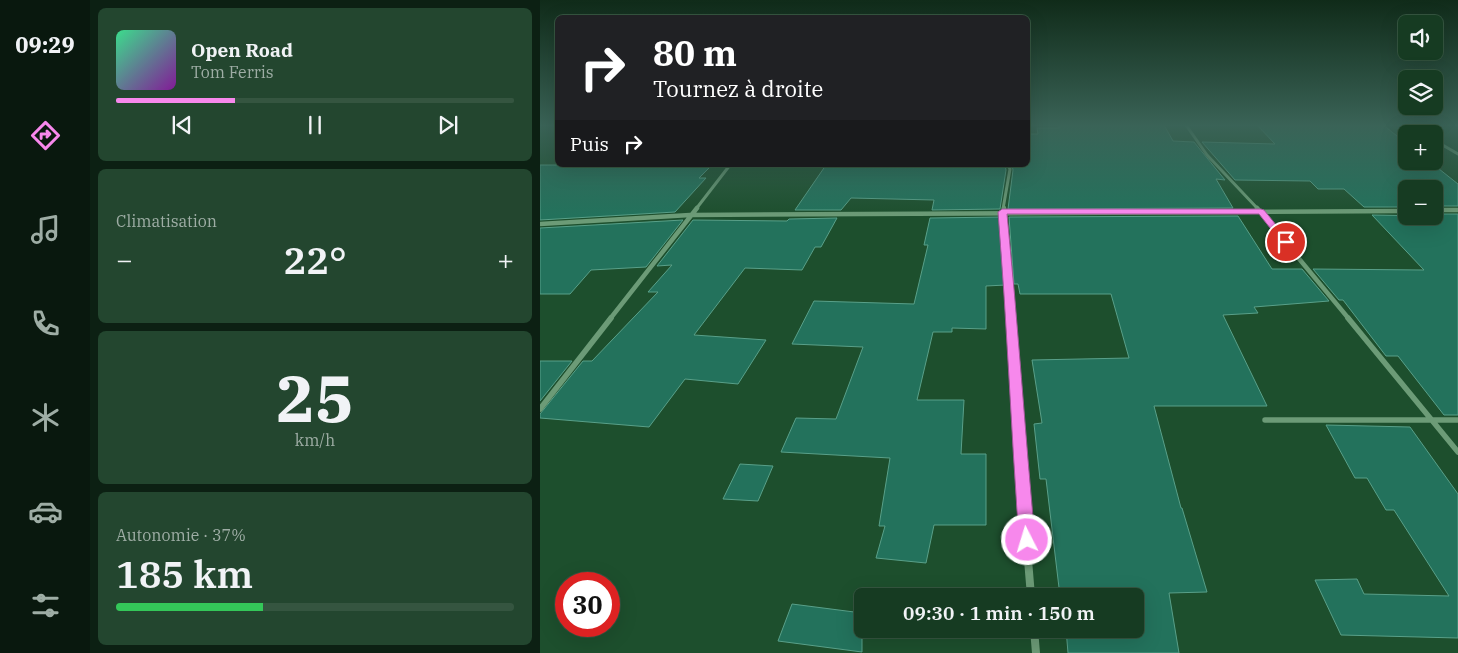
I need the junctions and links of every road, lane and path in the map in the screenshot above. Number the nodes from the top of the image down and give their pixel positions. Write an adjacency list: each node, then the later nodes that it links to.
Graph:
1 (1207, 155): 8 (street)
2 (728, 167): 9 (street)
3 (1009, 167): 7 (street)
4 (1398, 210): 8 (street)
5 (1443, 210): 6 (street)
6 (1458, 210)
7 (1002, 212): 8 (street); 9 (street); 16 (street)
8 (1261, 212): 13 (street)
9 (690, 215): 10 (street); 11 (street)
10 (540, 224)
11 (540, 409)
12 (1265, 420): 13 (street)
13 (1433, 420): 14 (street); 15 (street)
14 (1458, 420)
15 (1458, 452)
16 (1030, 588)
17 (1035, 638): 18 (street)
18 (1036, 653)

